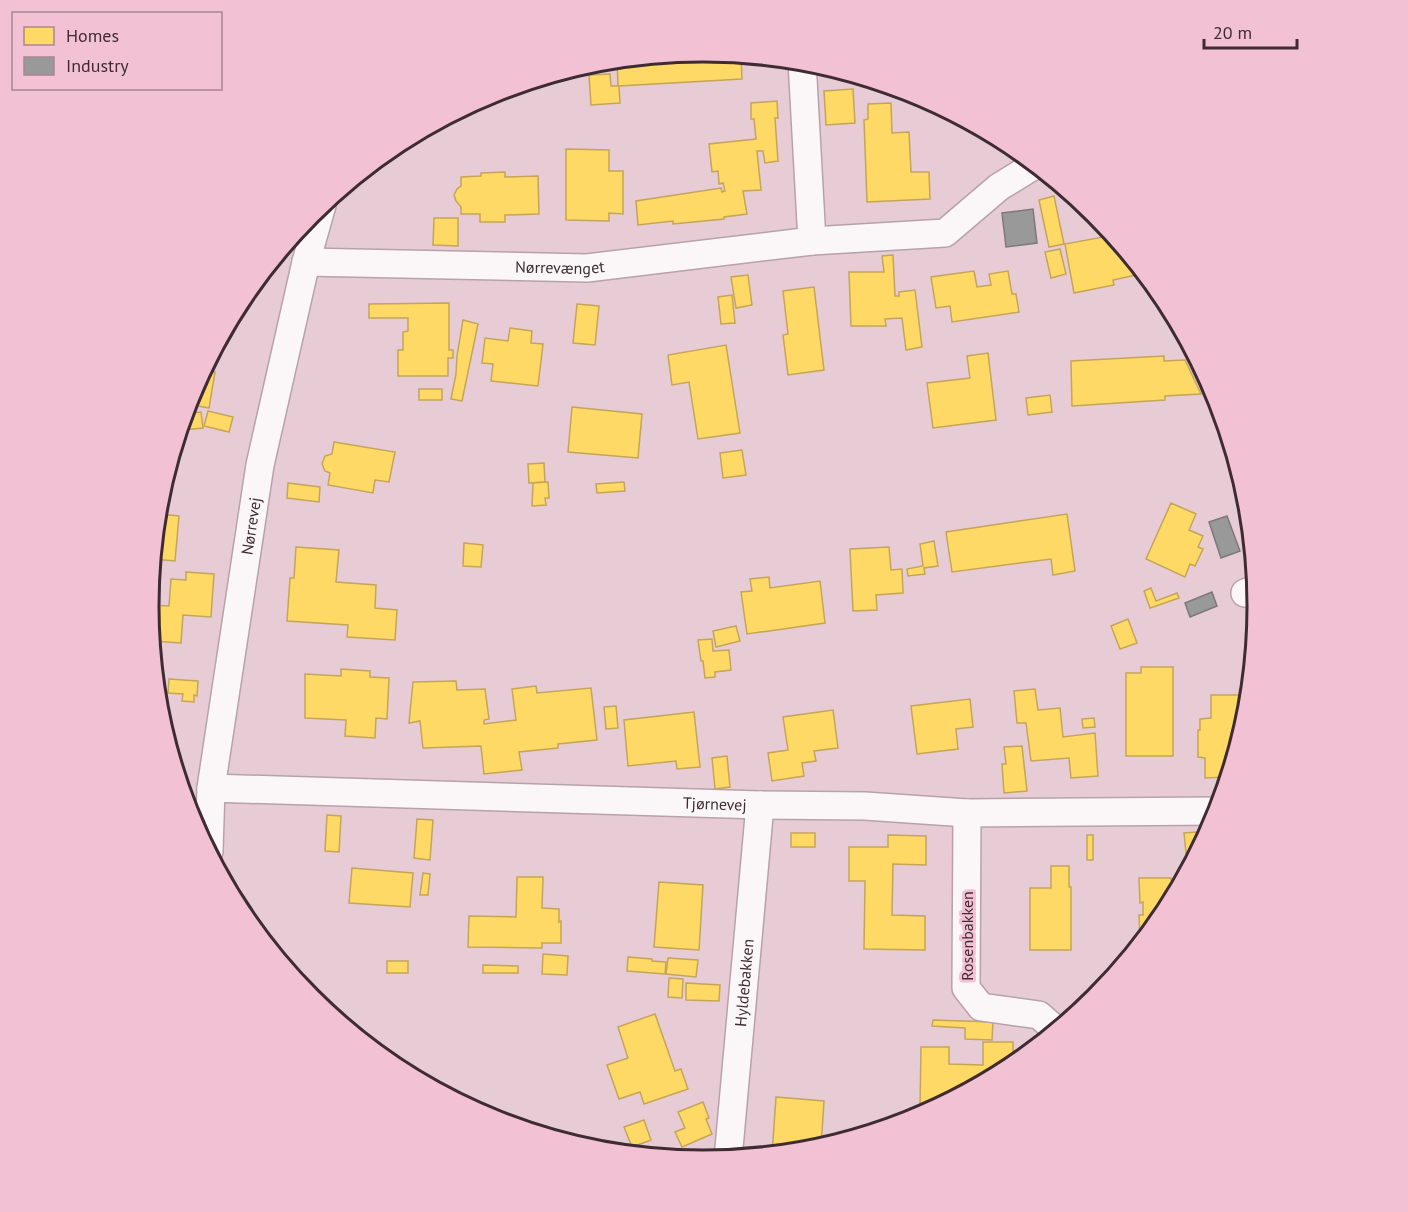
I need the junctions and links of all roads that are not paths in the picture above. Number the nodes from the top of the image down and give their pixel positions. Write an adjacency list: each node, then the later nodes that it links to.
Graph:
1 (803, 71): 4 (street)
2 (1028, 169): 4 (street, Nørrevænget)
3 (317, 223): 5 (street, Nørrevej)
4 (812, 241): 5 (street, Nørrevænget)
5 (306, 262): 6 (street, Nørrevej)
6 (211, 788): 7 (street, Tjørnevej); 10 (street, Nørrevej)
7 (760, 806): 9 (street, Tjørnevej); 12 (street, Hyldebakken)
8 (1208, 812): 9 (street, Tjørnevej)
9 (967, 813): 11 (street, Rosenbakken)
10 (209, 831)
11 (1051, 1025)
12 (729, 1149)

